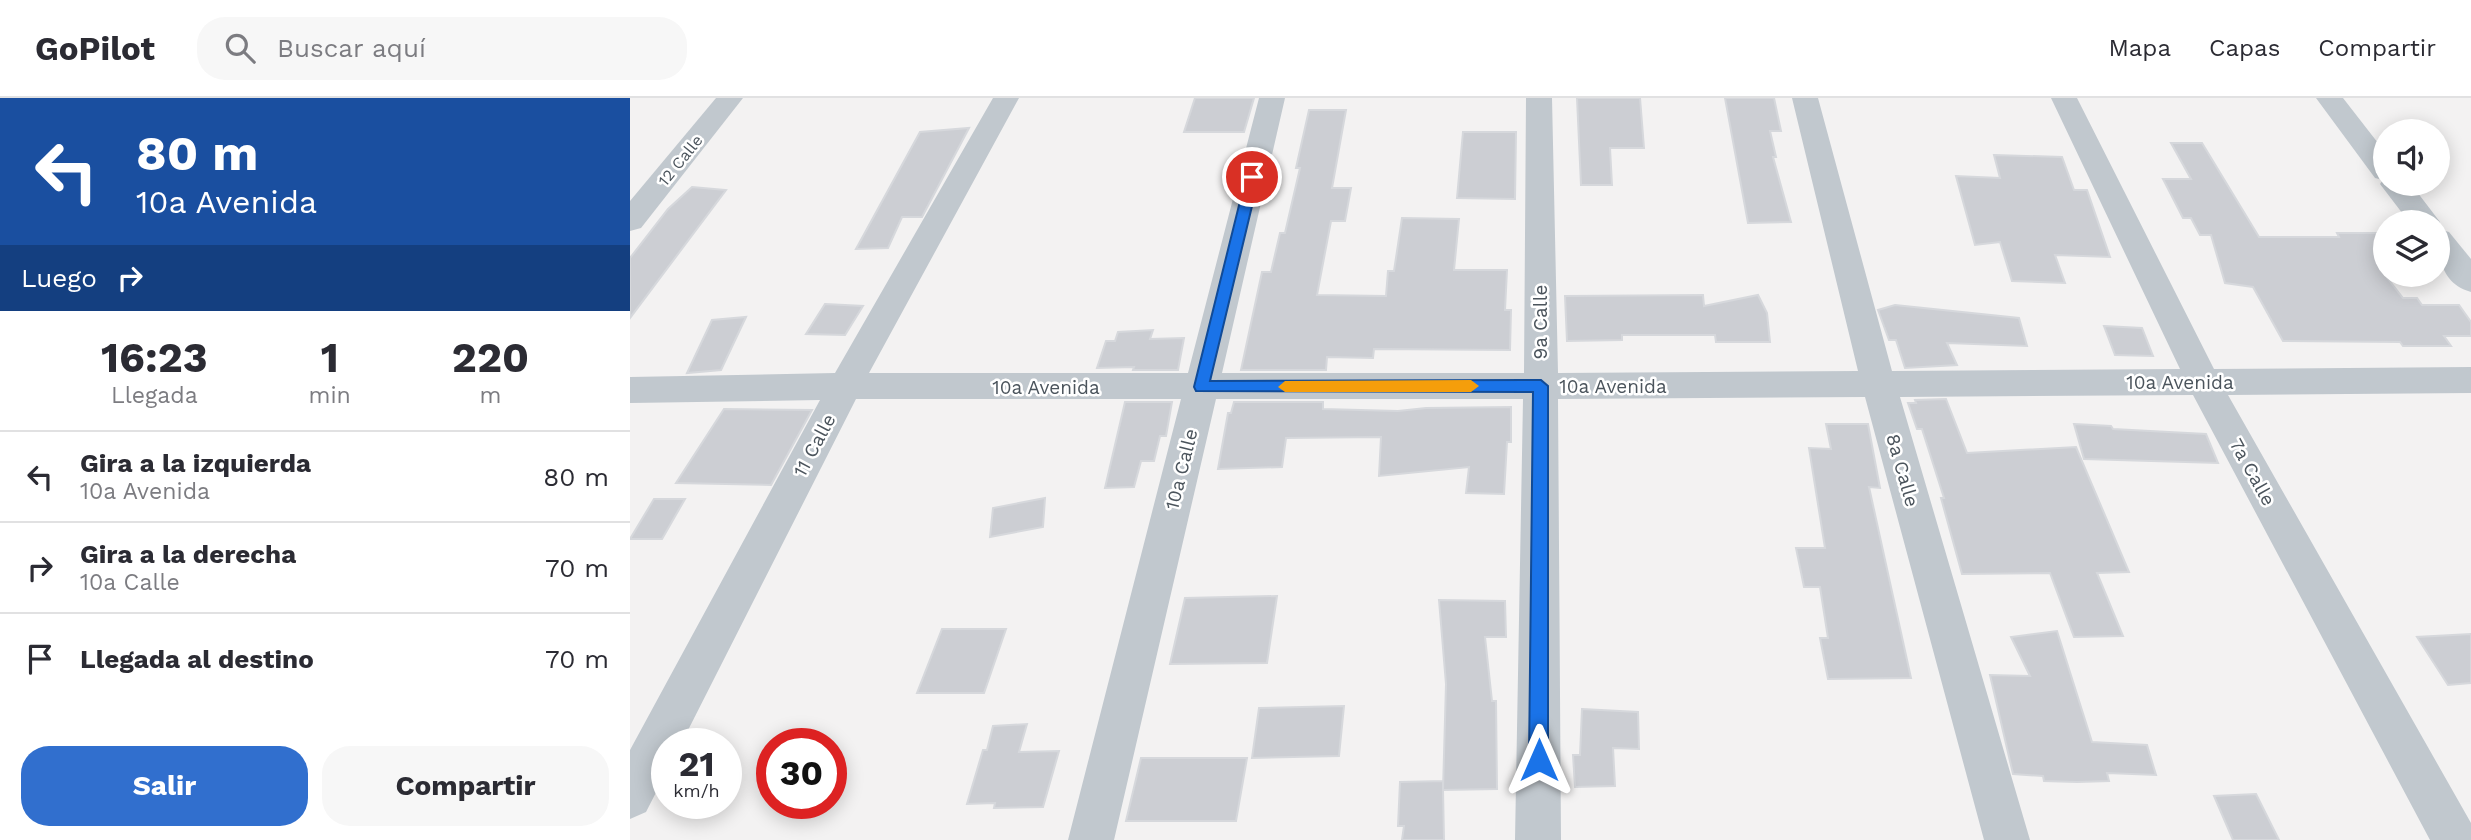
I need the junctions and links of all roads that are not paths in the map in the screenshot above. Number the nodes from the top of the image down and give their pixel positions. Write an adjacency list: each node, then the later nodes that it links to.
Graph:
1 (730, 98): 11 (street, 12 Calle)
2 (1006, 98): 17 (street, 11 Calle)
3 (1272, 98): 19 (street, 10a Calle)
4 (1539, 98): 18 (street, 9a Calle)
5 (1805, 98): 16 (street, 8a Calle)
6 (2064, 98): 15 (street, 7a Calle)
7 (2329, 98): 8 (street)
8 (2373, 155)
9 (2404, 196): 10 (street)
10 (2416, 210)
11 (630, 221)
12 (2450, 254): 13 (street)
13 (2471, 281)
14 (2471, 380): 15 (street, 10a Avenida)
15 (2203, 382): 16 (street, 10a Avenida); 25 (street, 7a Calle)
16 (1880, 384): 18 (street, 10a Avenida); 24 (street, 8a Calle)
17 (845, 386): 19 (street, 10a Avenida); 20 (street, 10a Avenida); 21 (street, 11 Calle)
18 (1541, 386): 19 (street, 10a Avenida); 23 (street, 9a Calle)
19 (1201, 387): 22 (street, 10a Calle)
20 (630, 390)
21 (630, 796)
22 (1091, 840)
23 (1538, 840)
24 (2007, 840)
25 (2455, 840)

